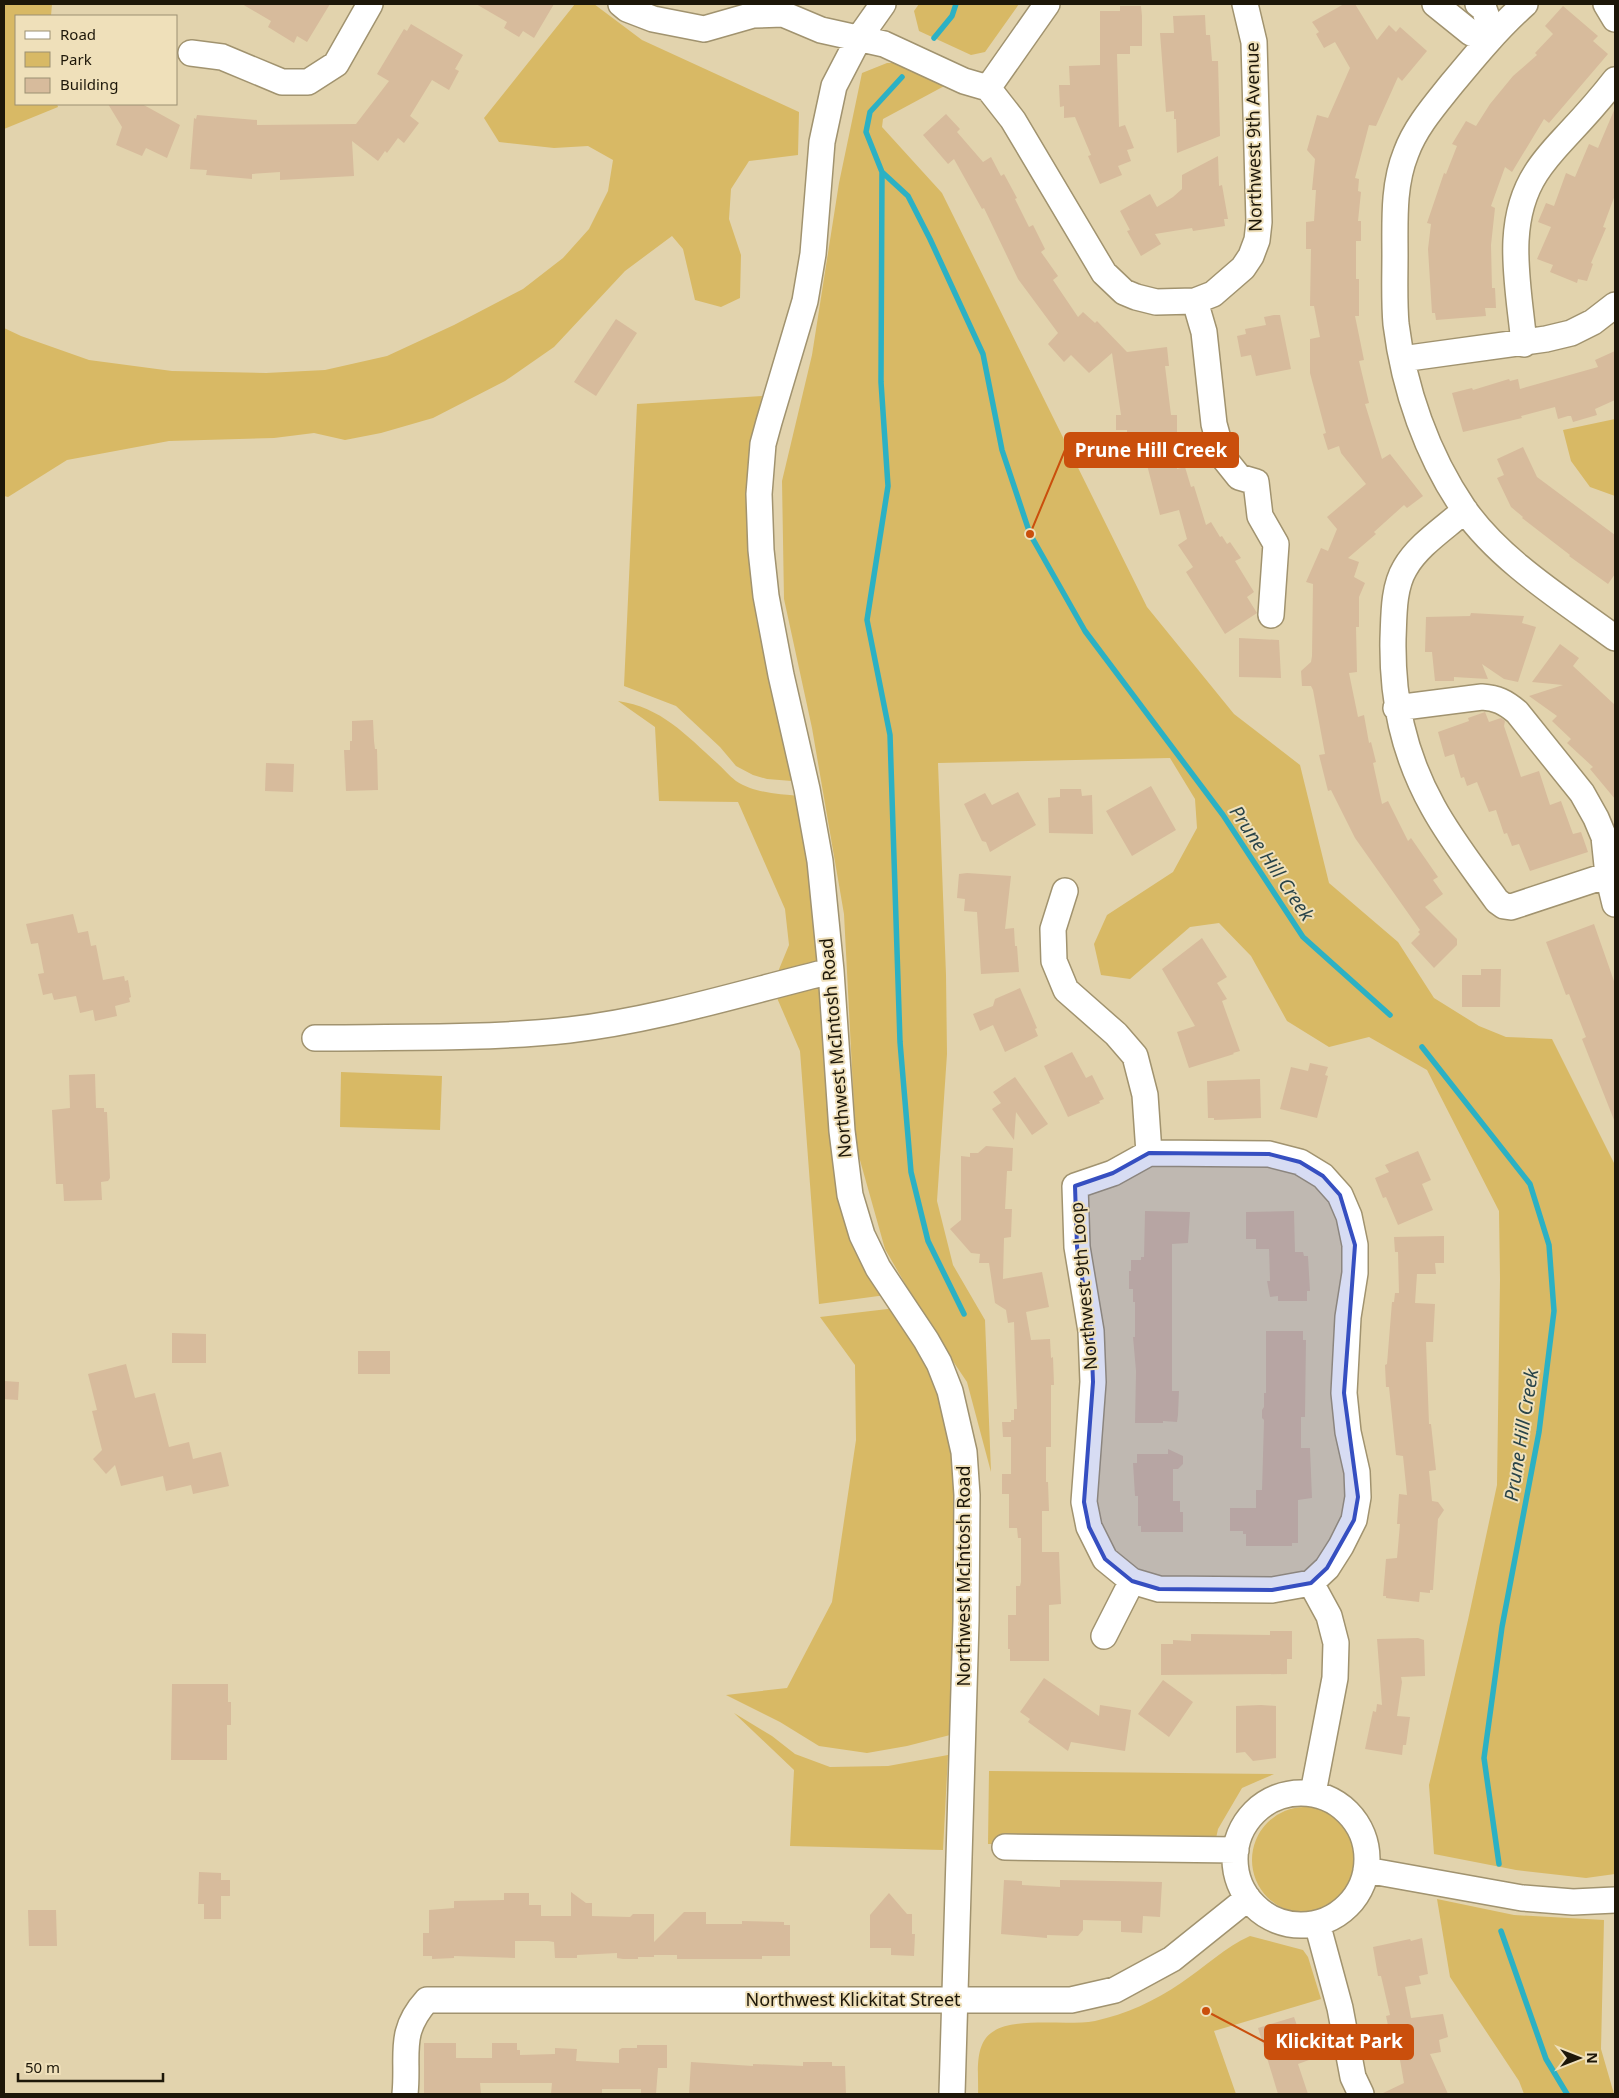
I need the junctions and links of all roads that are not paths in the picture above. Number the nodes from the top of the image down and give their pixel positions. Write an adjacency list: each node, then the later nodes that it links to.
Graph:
1 (370, 4): 13 (street)
2 (621, 4): 12 (street)
3 (884, 4): 12 (street, Northwest McIntosh Road)
4 (1047, 4): 15 (street)
5 (1245, 4): 16 (street, Northwest 9th Avenue)
6 (1435, 4): 11 (street)
7 (1478, 4): 11 (street)
8 (1525, 4): 11 (street)
9 (1606, 4): 10 (street)
10 (1615, 19)
11 (1493, 34): 19 (street)
12 (859, 38): 15 (street); 27 (street, Northwest McIntosh Road)
13 (191, 53)
14 (1615, 80): 18 (street)
15 (988, 88): 16 (street)
16 (1195, 301): 21 (street)
17 (1615, 306): 18 (street)
18 (1524, 344): 19 (street)
19 (1402, 359): 20 (street)
20 (1465, 510): 22 (street); 23 (street)
21 (1271, 615)
22 (1615, 638)
23 (1396, 708): 24 (street); 24 (street)
24 (1608, 875): 26 (street)
25 (1065, 892): 29 (street)
26 (1615, 904)
27 (831, 971): 28 (street); 40 (street, Northwest McIntosh Road)
28 (315, 1038)
29 (1148, 1153): 30 (street, Northwest 9th Loop); 31 (street)
30 (1132, 1581): 31 (street, Northwest 9th Loop); 32 (street)
31 (1311, 1584): 33 (street)
32 (1104, 1636)
33 (1313, 1793): 35 (street); 36 (street)
34 (1006, 1847): 35 (street)
35 (1236, 1850): 37 (street)
36 (1366, 1870): 38 (street); 39 (street)
37 (1248, 1898): 39 (street); 40 (street, Northwest Klickitat Street)
38 (1615, 1900)
39 (1317, 1923): 43 (street)
40 (954, 2000): 41 (street, Northwest Klickitat Street); 42 (street, Northwest McIntosh Road)
41 (406, 2094)
42 (952, 2094)
43 (1361, 2094)

